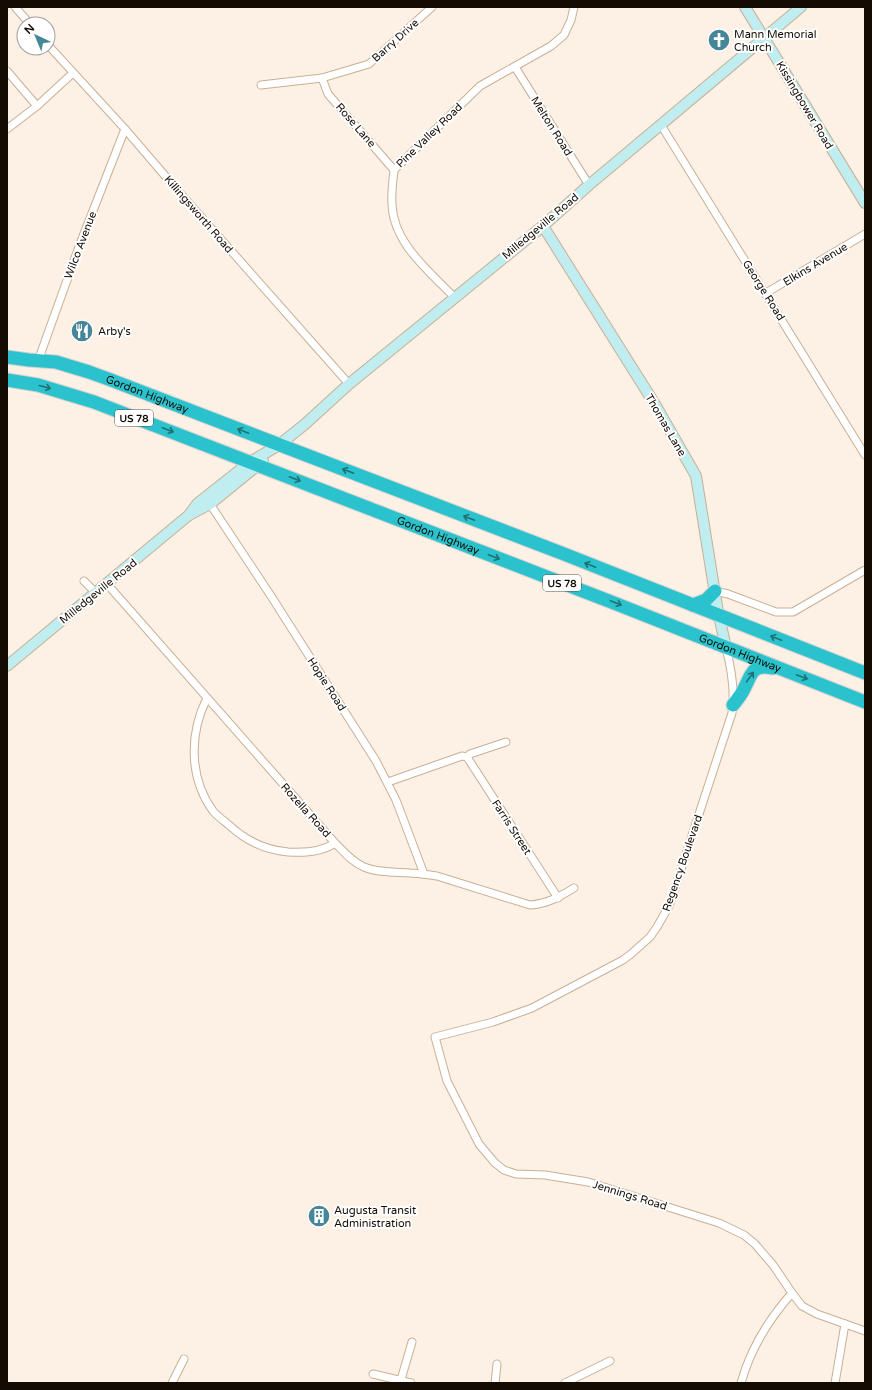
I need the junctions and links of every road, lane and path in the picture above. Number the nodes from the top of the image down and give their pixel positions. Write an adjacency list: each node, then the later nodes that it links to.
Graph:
1 (15, 7): 6 (street)
2 (432, 7): 12 (street, Barry Drive)
3 (574, 7): 9 (street, Pine Valley Road)
4 (745, 7): 7 (street, Kissingbower Road)
5 (801, 7): 7 (street, Milledgeville Road)
6 (23, 16)
7 (764, 37): 15 (street, Milledgeville Road); 20 (street, Kissingbower Road)
8 (56, 54): 11 (street, Killingsworth Road)
9 (515, 67): 18 (street, Pine Valley Road); 19 (street, Melton Road)
10 (7, 71): 14 (street)
11 (73, 74): 14 (street); 17 (street, Killingsworth Road)
12 (322, 78): 13 (street, Barry Drive); 18 (street, Rose Lane)
13 (261, 86)
14 (37, 106): 16 (street)
15 (662, 125): 19 (street, Milledgeville Road); 23 (street, George Road)
16 (7, 129)
17 (125, 129): 26 (street, Wilco Avenue); 28 (street, Killingsworth Road)
18 (394, 170): 24 (street, Pine Valley Road)
19 (589, 185): 21 (street, Milledgeville Road)
20 (865, 203)
21 (543, 226): 24 (street, Milledgeville Road); 37 (street, Thomas Lane)
22 (865, 234): 23 (street, Elkins Avenue)
23 (766, 293): 30 (street, George Road)
24 (454, 298): 28 (street, Milledgeville Road)
25 (7, 357): 26 (highway, Gordon Highway / US 78)
26 (38, 361): 29 (highway, Gordon Highway / US 78, one-way to 26)
27 (7, 380): 31 (highway, Gordon Highway / US 78, one-way to 31)
28 (349, 384): 29 (street, Milledgeville Road)
29 (279, 445): 31 (street, Milledgeville Road); 39 (highway, Gordon Highway / US 78, one-way to 29)
30 (865, 455)
31 (254, 464): 32 (street, Milledgeville Road); 33 (street, Milledgeville Road); 41 (highway, Gordon Highway / US 78, one-way to 41)
32 (210, 504): 33 (street, Milledgeville Road); 50 (street, Hopie Road)
33 (189, 515): 36 (street, Milledgeville Road)
34 (865, 570): 37 (street)
35 (84, 581): 38 (street)
36 (107, 584): 38 (street, Milledgeville Road); 45 (street, Rozella Road)
37 (715, 591): 39 (highway); 40 (street, Thomas Lane)
38 (96, 593): 42 (street, Milledgeville Road)
39 (693, 605): 40 (highway, Gordon Highway / US 78)
40 (719, 616): 41 (street, Thomas Lane); 44 (highway, Gordon Highway / US 78, one-way to 40)
41 (726, 648): 43 (highway, Gordon Highway / US 78); 47 (street, Regency Boulevard)
42 (7, 666)
43 (779, 669): 46 (highway, Gordon Highway / US 78, one-way to 46); 47 (highway, one-way to 43)
44 (865, 673)
45 (207, 698): 51 (street, Rozella Road); 51 (street)
46 (865, 702)
47 (733, 705): 55 (street, Regency Boulevard)
48 (506, 742): 49 (street)
49 (467, 757): 50 (street); 54 (street, Farris Street)
50 (388, 782): 52 (street, Hopie Road)
51 (335, 843): 52 (street, Rozella Road)
52 (424, 874): 54 (street, Rozella Road)
53 (574, 888): 54 (street, Rozella Road)
54 (558, 898)
55 (435, 1037): 56 (street, Jennings Road)
56 (792, 1293): 57 (street, Jennings Road); 69 (street)
57 (845, 1324): 58 (street, Jennings Road); 70 (street)
58 (865, 1331)
59 (412, 1342): 64 (street)
60 (184, 1359): 66 (street)
61 (610, 1361): 65 (street)
62 (497, 1364): 68 (street)
63 (373, 1374): 64 (street)
64 (400, 1382): 67 (street)
65 (570, 1382)
66 (172, 1383)
67 (411, 1383)
68 (495, 1383)
69 (741, 1383)
70 (836, 1383)

